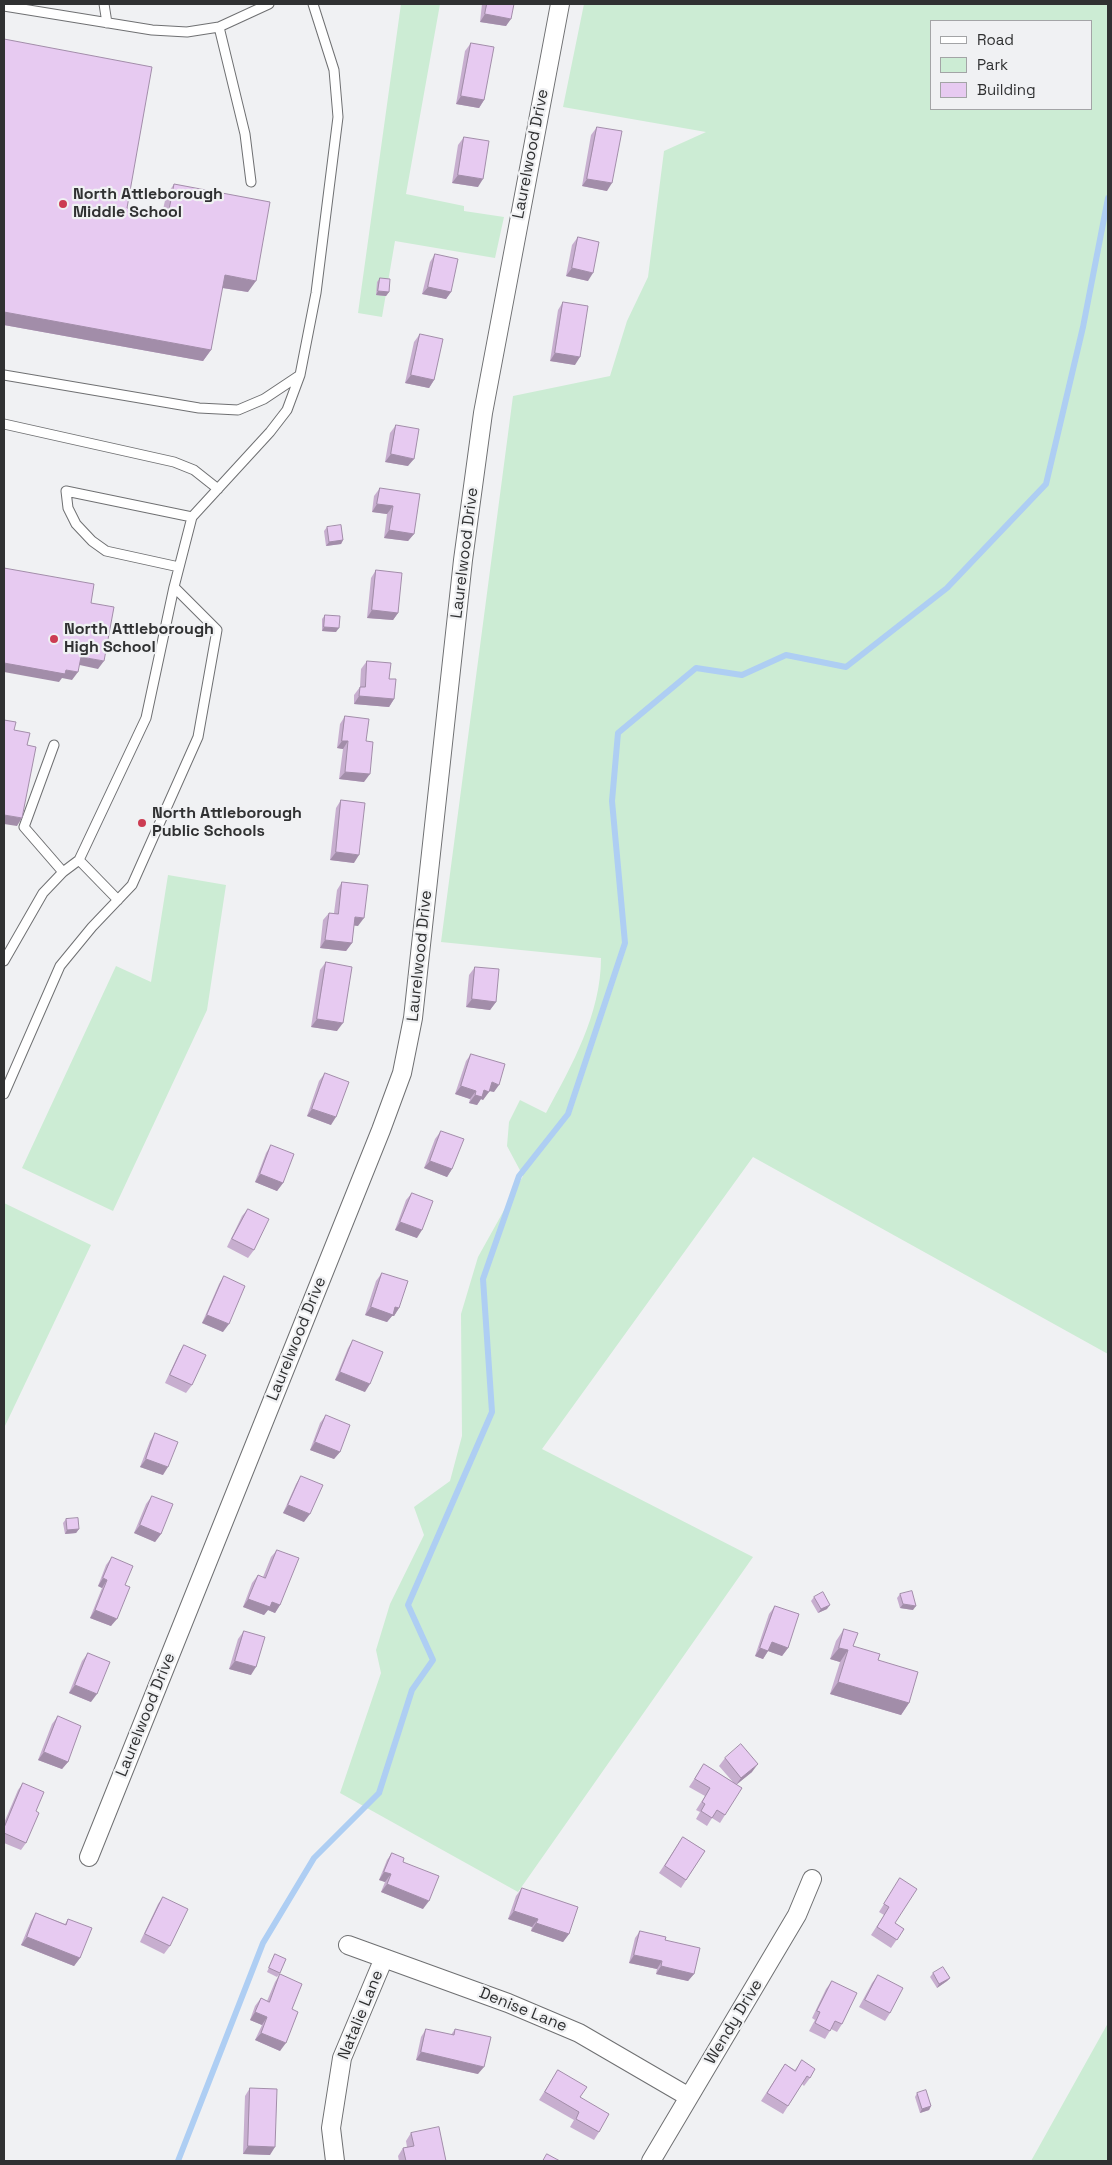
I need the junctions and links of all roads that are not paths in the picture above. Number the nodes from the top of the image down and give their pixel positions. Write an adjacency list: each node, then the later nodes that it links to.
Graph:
1 (104, 4): 6 (lane)
2 (269, 4): 7 (lane)
3 (314, 4): 10 (lane)
4 (560, 4): 22 (street, Laurelwood Drive)
5 (4, 6): 6 (lane)
6 (107, 22): 7 (lane)
7 (219, 27): 8 (lane)
8 (251, 182)
9 (4, 375): 10 (lane)
10 (300, 375): 12 (lane)
11 (4, 424): 12 (lane)
12 (218, 489): 13 (lane)
13 (192, 517): 14 (lane); 14 (lane)
14 (179, 567): 15 (lane)
15 (174, 587): 17 (lane); 19 (lane)
16 (54, 745): 18 (lane)
17 (80, 860): 18 (lane); 19 (lane)
18 (63, 872): 20 (lane)
19 (118, 900): 21 (lane)
20 (4, 961)
21 (4, 1094)
22 (89, 1857)
23 (812, 1879): 26 (street, Wendy Drive)
24 (348, 1945): 25 (street, Denise Lane)
25 (384, 1958): 26 (street, Denise Lane); 27 (street, Natalie Lane)
26 (689, 2097): 28 (street, Wendy Drive)
27 (336, 2161)
28 (650, 2161)

